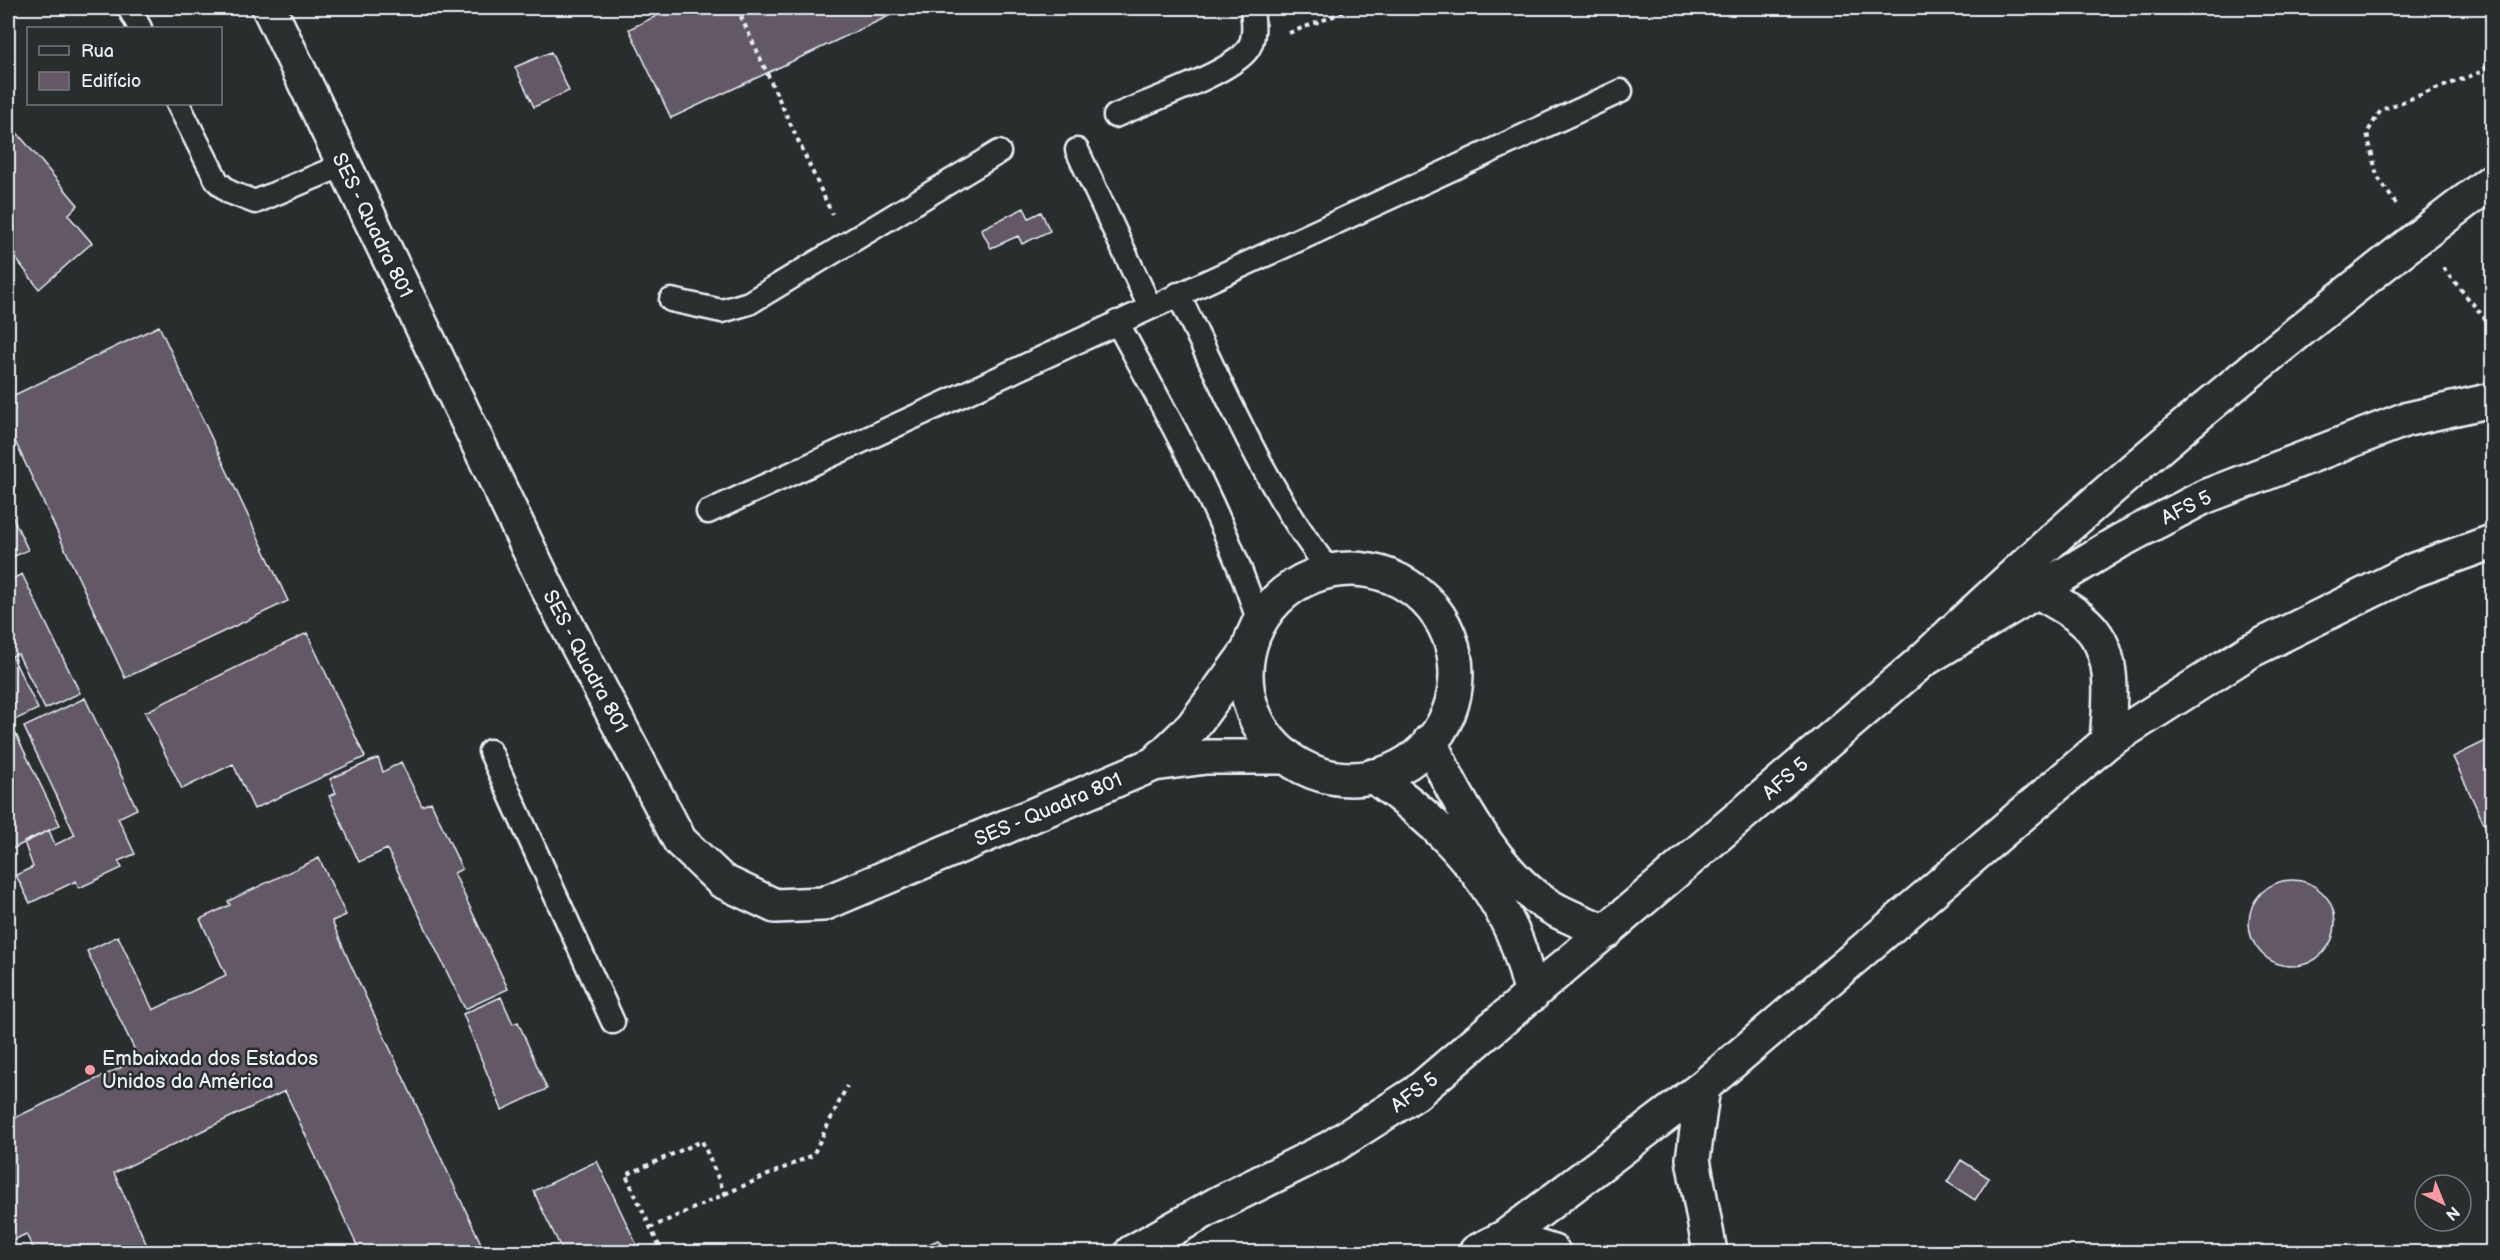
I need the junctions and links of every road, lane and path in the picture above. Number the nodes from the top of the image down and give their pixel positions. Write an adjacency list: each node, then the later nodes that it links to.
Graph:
1 (129, 8): 6 (lane)
2 (269, 8): 13 (main road, SES - Quadra 801)
3 (736, 8): 15 (path)
4 (1252, 8): 7 (lane)
5 (1355, 8): 7 (path)
6 (139, 27)
7 (1250, 48): 10 (lane)
8 (1621, 91): 16 (lane)
9 (179, 105): 13 (lane)
10 (1115, 116)
11 (1077, 150): 18 (lane)
12 (999, 152): 15 (lane)
13 (343, 165): 31 (main road, SES - Quadra 801)
14 (2493, 181): 26 (main road)
15 (846, 245): 17 (lane)
16 (1178, 294): 18 (lane); 23 (lane)
17 (671, 300)
18 (1150, 307): 19 (lane)
19 (1117, 322): 21 (lane); 25 (lane)
20 (2493, 400): 24 (main road, AFS 5)
21 (708, 512)
22 (2493, 542): 28 (main road)
23 (1330, 571): 25 (main road); 27 (main road)
24 (2037, 591): 26 (main road, AFS 5); 28 (main road)
25 (1254, 637): 30 (main road); 31 (main road, SES - Quadra 801)
26 (1922, 661): 34 (main road, AFS 5)
27 (1430, 741): 32 (main road); 33 (main road)
28 (2108, 742): 38 (main road)
29 (490, 750): 36 (lane)
30 (1288, 758): 31 (main road, SES - Quadra 801); 32 (main road)
31 (1154, 764)
32 (1373, 776): 33 (main road)
33 (1485, 860): 34 (main road); 35 (main road)
34 (1606, 932): 35 (main road, AFS 5)
35 (1532, 995): 45 (main road, AFS 5)
36 (613, 1022)
37 (847, 1086): 39 (path)
38 (1703, 1087): 41 (main road); 48 (main road)
39 (725, 1194): 40 (path); 40 (path)
40 (650, 1228): 42 (path)
41 (1505, 1237): 46 (main road); 47 (main road)
42 (659, 1247): 43 (path); 44 (path)
43 (651, 1252)
44 (662, 1252)
45 (1132, 1252)
46 (1476, 1252)
47 (1553, 1252)
48 (1710, 1252)

